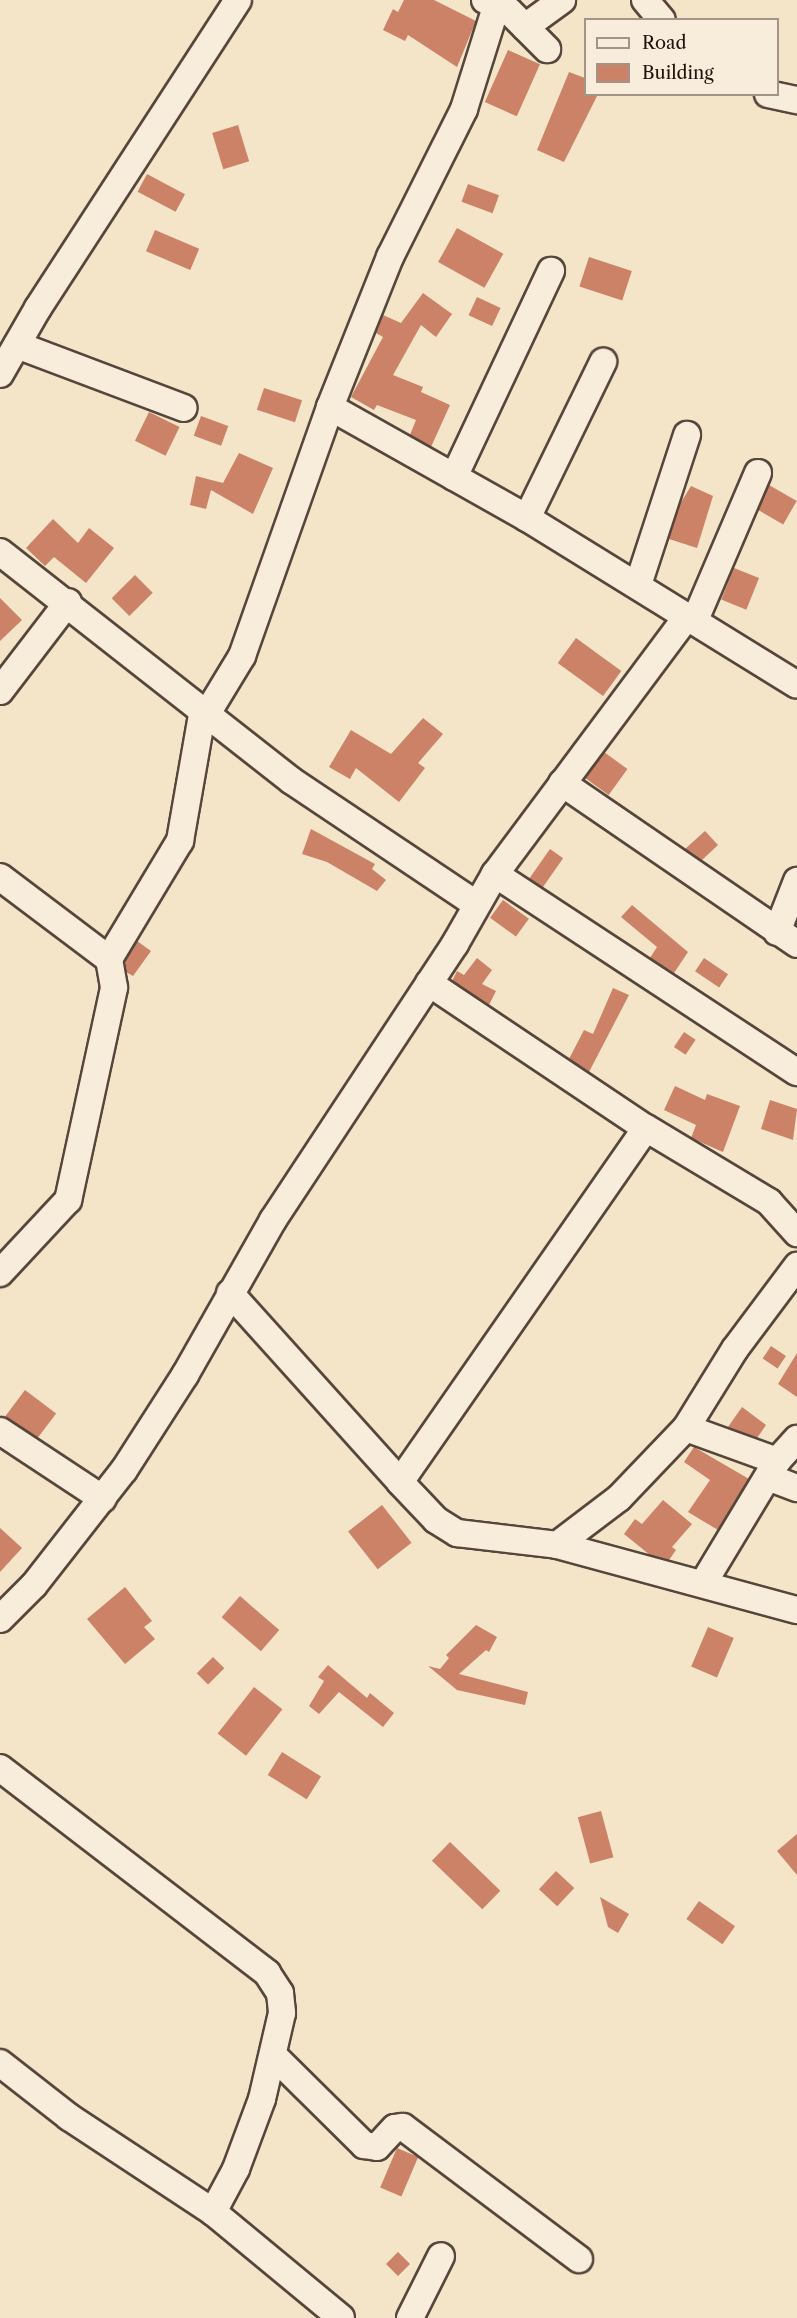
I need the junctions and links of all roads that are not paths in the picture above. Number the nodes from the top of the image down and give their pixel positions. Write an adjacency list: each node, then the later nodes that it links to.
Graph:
1 (238, 0): 11 (street)
2 (562, 0): 6 (street)
3 (645, 0): 5 (street)
4 (491, 2): 6 (street); 14 (street)
5 (660, 18)
6 (525, 27): 7 (street)
7 (547, 49)
8 (778, 96): 9 (street)
9 (797, 100)
10 (551, 271): 18 (street)
11 (18, 345): 13 (street); 15 (street)
12 (603, 362): 19 (street)
13 (0, 374)
14 (330, 407): 18 (street); 26 (street)
15 (184, 408)
16 (687, 435): 21 (street)
17 (758, 473): 23 (street)
18 (454, 477): 19 (street)
19 (527, 518): 21 (street)
20 (0, 552): 22 (street)
21 (638, 585): 23 (street)
22 (68, 603): 25 (street); 26 (street)
23 (691, 618): 24 (street); 27 (street)
24 (797, 685)
25 (0, 691)
26 (206, 711): 31 (street); 33 (street)
27 (562, 783): 28 (street); 32 (street)
28 (495, 874): 31 (street); 35 (street)
29 (0, 877): 33 (street)
30 (797, 881): 32 (street)
31 (476, 904): 34 (street)
32 (787, 938)
33 (109, 959): 39 (street)
34 (429, 983): 36 (street); 40 (street)
35 (797, 1072)
36 (646, 1128): 37 (street); 45 (street)
37 (797, 1233)
38 (797, 1266): 41 (street)
39 (0, 1273)
40 (230, 1293): 45 (street); 47 (street)
41 (686, 1428): 44 (street); 48 (street)
42 (0, 1431): 47 (street)
43 (797, 1439): 44 (street)
44 (773, 1469): 46 (street); 49 (street)
45 (399, 1482): 48 (street)
46 (797, 1488)
47 (103, 1499): 51 (street)
48 (557, 1545): 49 (street)
49 (704, 1582): 50 (street)
50 (797, 1610)
51 (0, 1619)
52 (0, 1768): 53 (street)
53 (274, 2056): 55 (street); 57 (street)
54 (0, 2064): 55 (street)
55 (213, 2212): 58 (street)
56 (441, 2256): 59 (street)
57 (579, 2259)
58 (341, 2318)
59 (410, 2318)

